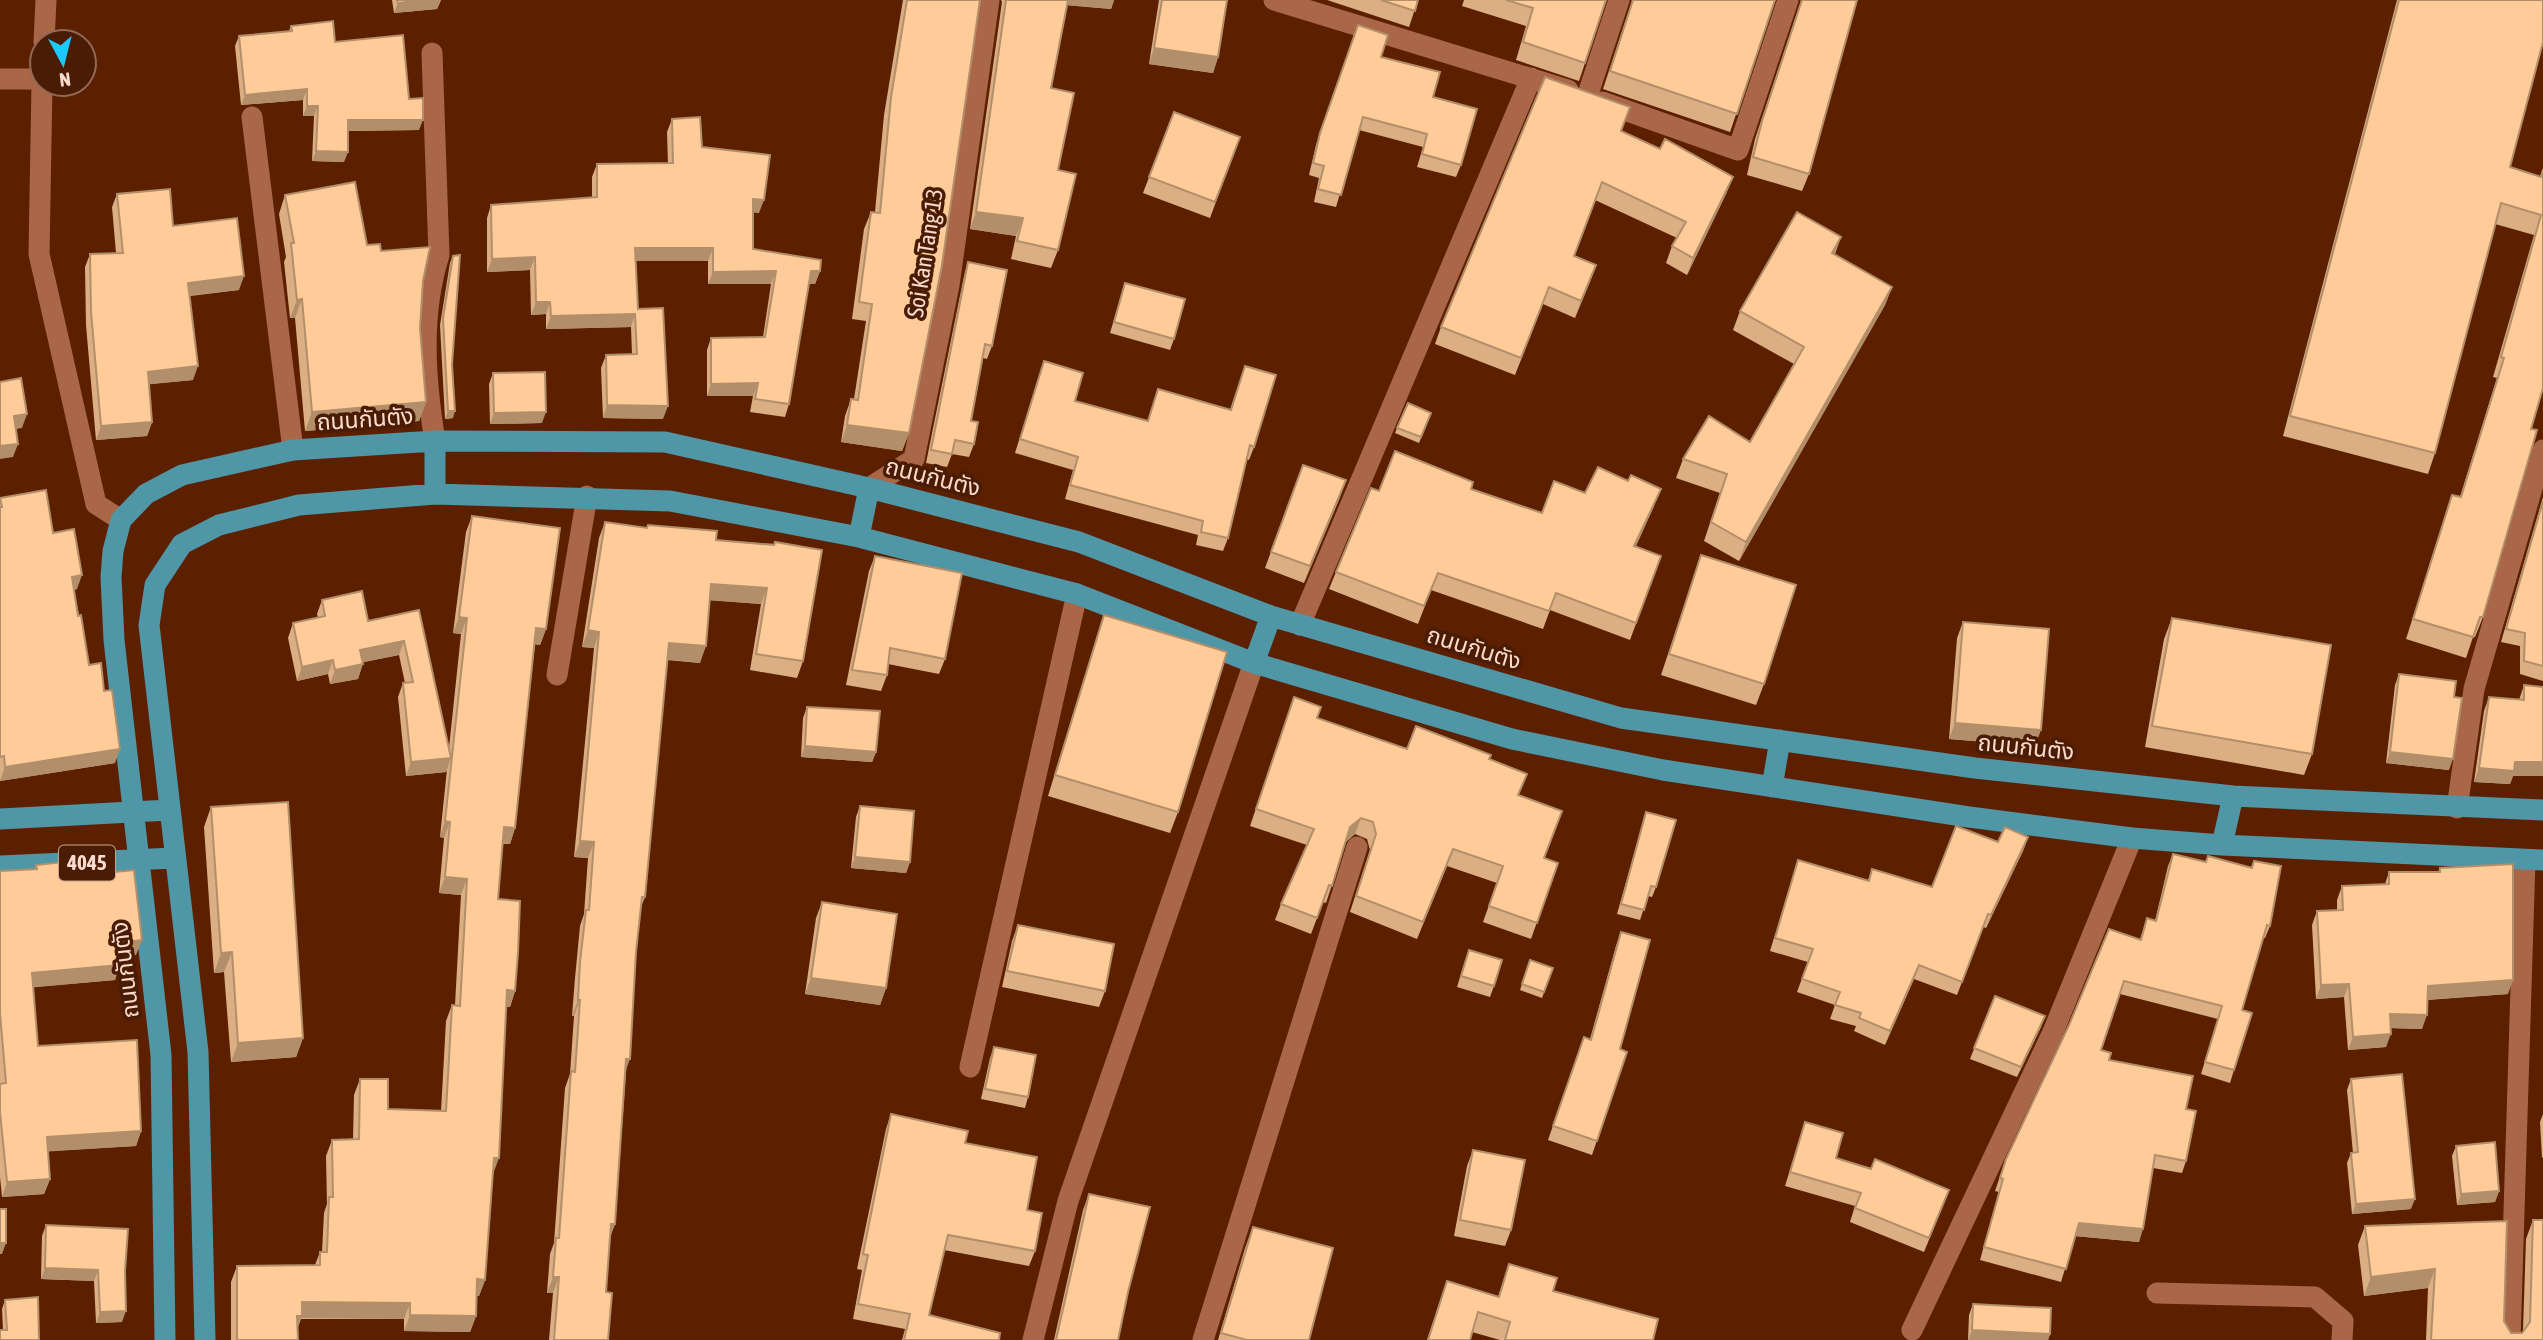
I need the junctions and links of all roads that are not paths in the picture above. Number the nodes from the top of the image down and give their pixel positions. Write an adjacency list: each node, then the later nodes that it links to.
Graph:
1 (46, 0): 6 (street)
2 (989, 0): 17 (street, Soi Kan Tang 13)
3 (1274, 0): 8 (street)
4 (1619, 0): 11 (street)
5 (1788, 0): 11 (street)
6 (45, 28)
7 (432, 53): 14 (street)
8 (1531, 78): 11 (street); 24 (street)
9 (0, 79): 10 (street)
10 (28, 79)
11 (1587, 97)
12 (42, 98): 20 (street)
13 (252, 117): 15 (street)
14 (435, 441): 15 (main road, ถนนกันตัง); 17 (main road, ถนนกันตัง); 18 (main road)
15 (293, 450): 20 (main road, ถนนกันตัง)
16 (2543, 450): 30 (street)
17 (869, 488): 21 (main road); 23 (main road, ถนนกันตัง)
18 (435, 494): 19 (main road); 31 (main road)
19 (587, 496): 21 (main road); 26 (street)
20 (121, 520): 33 (main road, ถนนกันตัง)
21 (859, 537): 22 (main road)
22 (1077, 594): 25 (main road); 42 (street)
23 (1270, 616): 24 (main road, ถนนกันตัง); 25 (main road)
24 (1300, 625): 27 (main road, ถนนกันตัง)
25 (1254, 663): 28 (main road); 49 (street)
26 (557, 675)
27 (1780, 740): 28 (main road); 29 (main road, ถนนกันตัง)
28 (1772, 787): 35 (main road)
29 (2233, 796): 30 (main road, ถนนกันตัง); 36 (main road)
30 (2457, 808): 32 (main road, ถนนกันตัง)
31 (169, 810): 33 (main road, 4045); 38 (main road)
32 (2543, 810)
33 (132, 814): 34 (main road, 4045); 40 (main road, ถนนกันตัง)
34 (0, 820)
35 (2132, 838): 36 (main road); 46 (street)
36 (2222, 845): 39 (main road)
37 (1357, 847): 50 (street)
38 (174, 858): 40 (main road, 4045); 44 (main road)
39 (2534, 860): 52 (street)
40 (138, 862): 41 (main road, 4045); 43 (main road, ถนนกันตัง)
41 (0, 866)
42 (970, 1067)
43 (165, 1287): 44 (main road); 47 (main road, ถนนกันตัง)
44 (204, 1288): 48 (main road)
45 (2157, 1293): 51 (street)
46 (1912, 1330)
47 (165, 1340)
48 (205, 1340)
49 (1033, 1340)
50 (1203, 1340)
51 (2342, 1340)
52 (2510, 1340)

